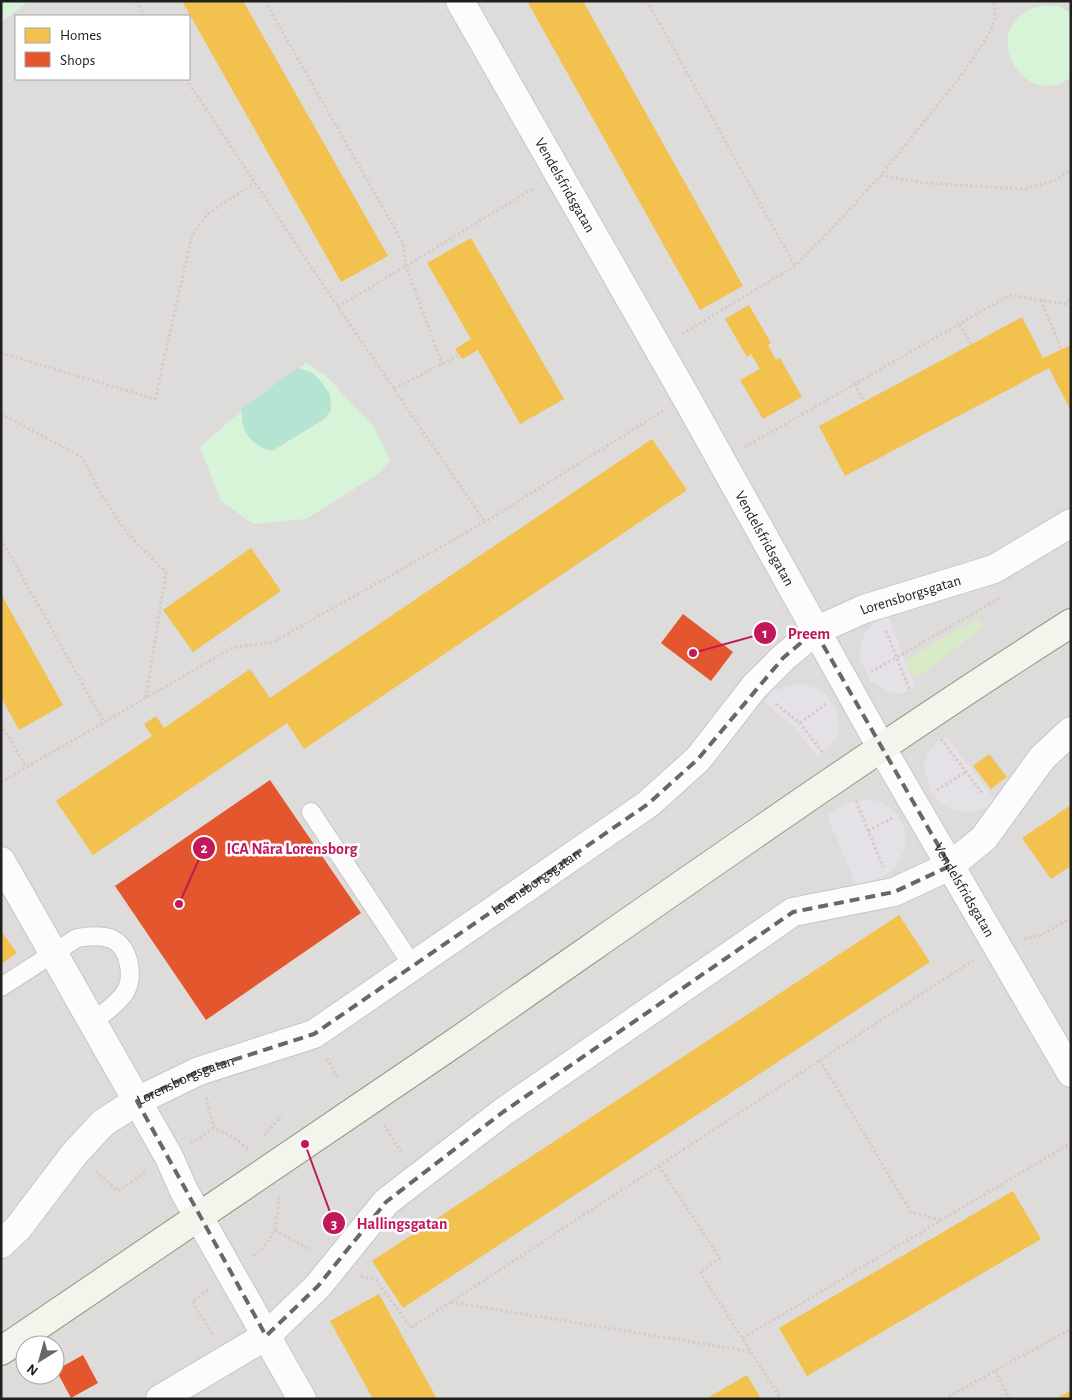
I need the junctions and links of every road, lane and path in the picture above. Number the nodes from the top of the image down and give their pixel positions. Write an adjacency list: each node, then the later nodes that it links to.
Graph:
1 (136, 1): 6 (path)
2 (265, 1): 12 (path)
3 (460, 1): 9 (street, Vendelsfridsgatan)
4 (647, 1): 13 (path)
5 (995, 2): 10 (path)
6 (145, 15)
7 (187, 80): 11 (path)
8 (1071, 170): 10 (path)
9 (557, 174): 12 (path); 19 (street, Vendelsfridsgatan)
10 (881, 175): 13 (path)
11 (255, 183): 16 (path); 21 (path)
12 (406, 266): 16 (path); 23 (path)
13 (795, 266): 19 (path)
14 (1041, 300): 15 (path); 17 (path); 20 (path)
15 (1071, 300)
16 (338, 307): 25 (path)
17 (960, 324): 18 (path); 24 (path)
18 (971, 344)
19 (658, 348): 26 (street, Vendelsfridsgatan)
20 (1061, 349)
21 (1, 353)
22 (459, 355): 23 (path)
23 (442, 364): 25 (path)
24 (855, 384): 27 (path); 29 (path)
25 (394, 389): 30 (path)
26 (686, 397): 29 (street, Vendelsfridsgatan); 30 (path)
27 (864, 402)
28 (1, 414): 40 (path)
29 (721, 461): 36 (street, Vendelsfridsgatan)
30 (485, 522): 40 (path)
31 (1071, 523): 36 (street, Lorensborgsgatan)
32 (1, 539): 43 (path)
33 (1006, 595): 37 (path)
34 (1071, 623): 48 (main road)
35 (883, 624): 37 (path)
36 (816, 631): 48 (street, Vendelsfridsgatan); 65 (street, Lorensborgsgatan)
37 (896, 657): 38 (path); 39 (path)
38 (867, 675)
39 (910, 691)
40 (146, 698): 43 (path)
41 (830, 700): 44 (path)
42 (774, 702): 44 (path)
43 (104, 722): 50 (path)
44 (800, 723): 49 (path)
45 (1, 724): 50 (path)
46 (1071, 731): 60 (street)
47 (941, 739): 51 (path)
48 (881, 748): 60 (street, Vendelsfridsgatan); 79 (main road)
49 (823, 753)
50 (26, 767): 52 (path)
51 (966, 772): 53 (path); 54 (path)
52 (1, 782)
53 (932, 793)
54 (984, 796)
55 (856, 801): 58 (path)
56 (311, 812): 65 (lane)
57 (896, 815): 58 (path)
58 (868, 831): 61 (path)
59 (2, 864): 64 (street)
60 (950, 866): 63 (street, Vendelsfridsgatan); 78 (street)
61 (886, 875)
62 (1071, 918): 63 (path)
63 (996, 945): 68 (path); 69 (street, Vendelsfridsgatan)
64 (52, 952): 66 (lane); 67 (street); 67 (lane)
65 (413, 966): 71 (street, Lorensborgsgatan)
66 (1, 987)
67 (92, 1023): 71 (street)
68 (820, 1060): 75 (path); 80 (path)
69 (1071, 1073)
70 (205, 1092): 73 (path)
71 (137, 1101): 79 (street); 82 (street, Lorensborgsgatan)
72 (384, 1125): 78 (path)
73 (214, 1128)
74 (1071, 1143): 80 (path)
75 (659, 1166): 84 (path); 87 (path)
76 (93, 1169): 77 (path)
77 (151, 1169)
78 (418, 1178): 83 (street)
79 (198, 1216): 86 (street); 88 (main road)
80 (942, 1220): 87 (path)
81 (275, 1230): 83 (path)
82 (1, 1244)
83 (337, 1262): 84 (path); 86 (street)
84 (450, 1302): 89 (path)
85 (1071, 1329): 90 (path)
86 (266, 1336): 91 (street); 92 (street)
87 (743, 1338): 89 (path)
88 (1, 1351)
89 (753, 1352): 93 (path)
90 (995, 1371): 94 (path); 95 (path)
91 (160, 1399)
92 (302, 1399)
93 (780, 1399)
94 (944, 1399)
95 (1010, 1399)

